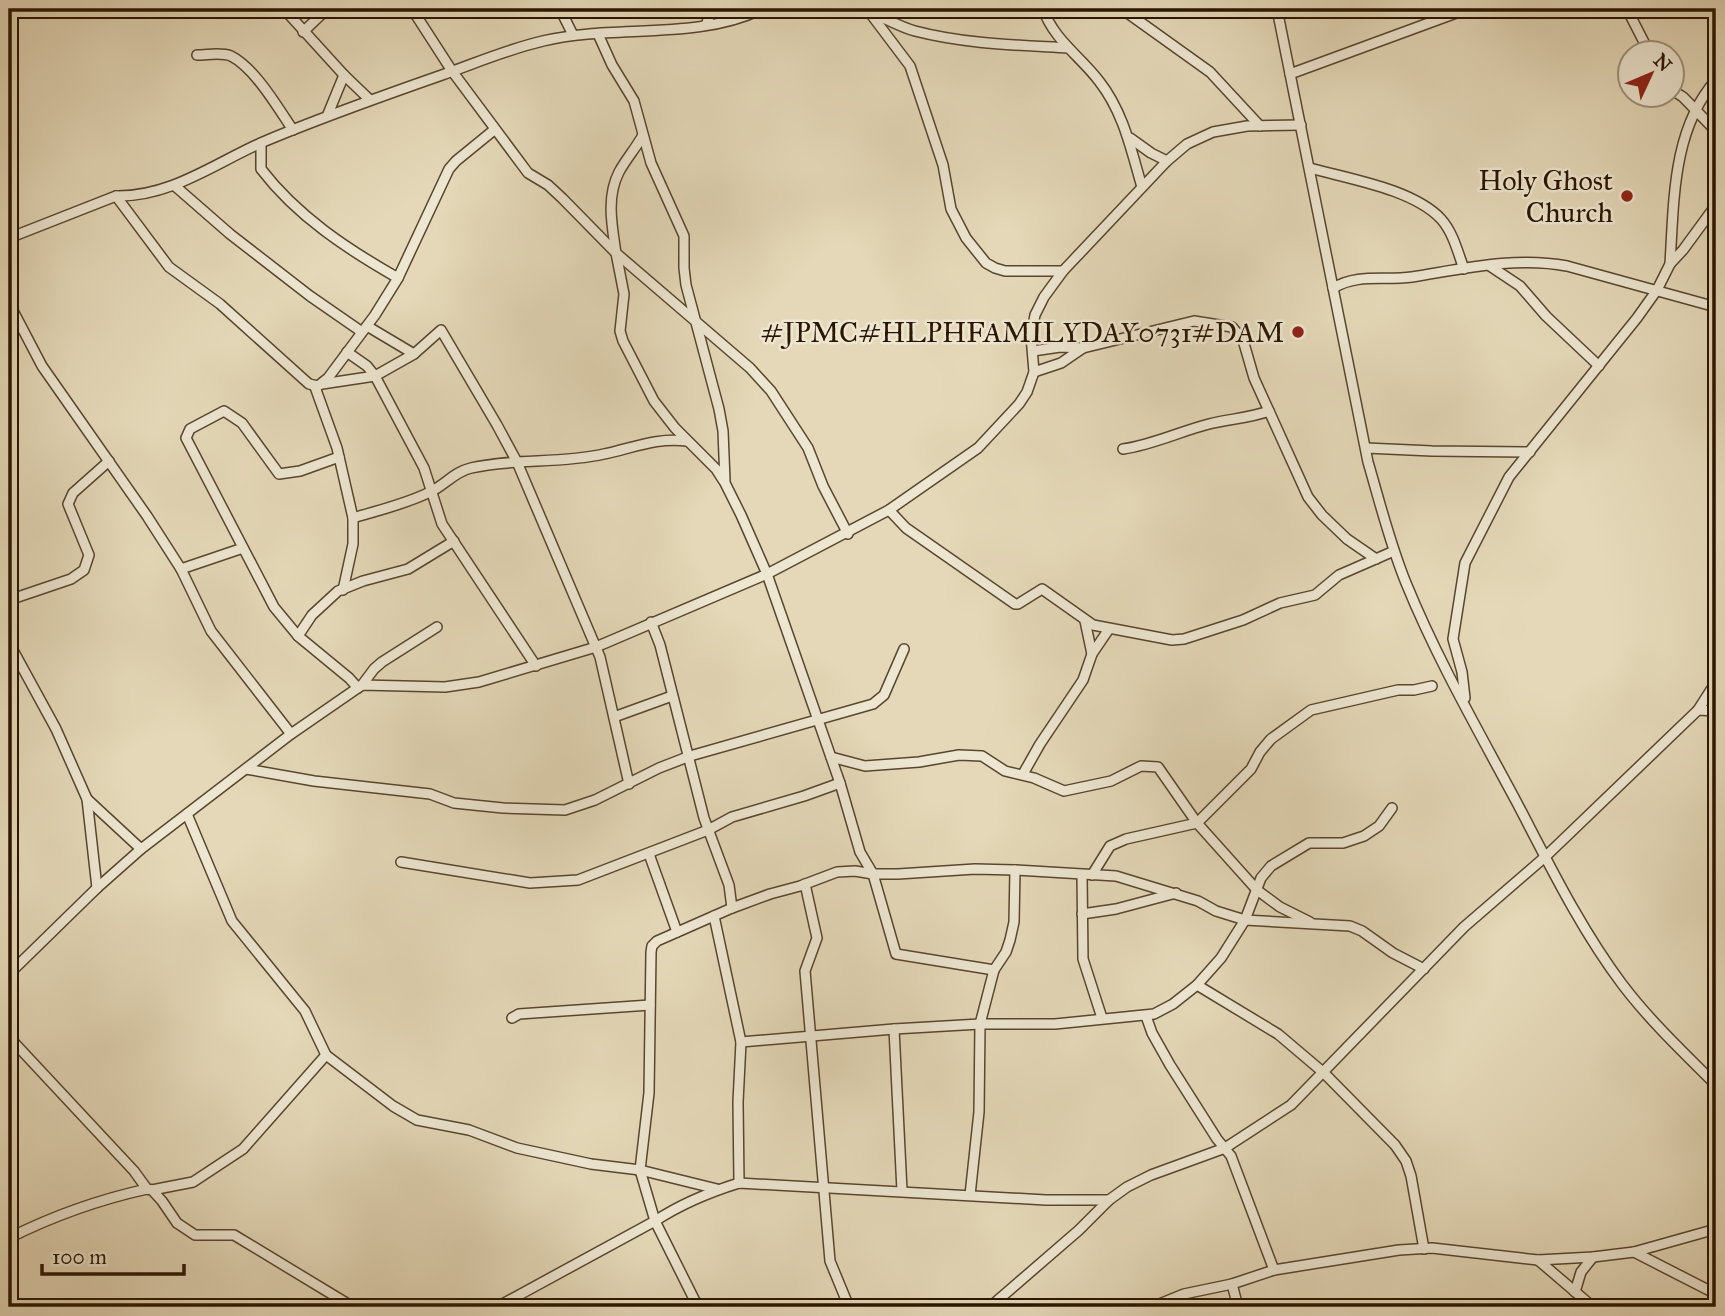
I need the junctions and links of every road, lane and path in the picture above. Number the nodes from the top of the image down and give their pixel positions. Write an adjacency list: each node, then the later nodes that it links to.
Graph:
1 (284, 9): 17 (street)
2 (327, 9): 17 (street)
3 (412, 9): 23 (street)
4 (572, 9): 14 (street)
5 (712, 9): 16 (street)
6 (739, 9): 15 (street)
7 (762, 9): 15 (street)
8 (1043, 9): 21 (street)
9 (1122, 9): 32 (street)
10 (1277, 9): 24 (street)
11 (1466, 9): 24 (street)
12 (1627, 9): 20 (street)
13 (867, 10): 21 (street); 50 (street)
14 (561, 12): 19 (street)
15 (747, 16): 16 (street)
16 (706, 25): 18 (street)
17 (303, 32): 25 (street)
18 (598, 34): 19 (street); 36 (street)
19 (573, 35): 23 (street)
20 (1641, 38)
21 (1068, 48): 37 (street)
22 (197, 55): 33 (street)
23 (452, 71): 27 (street); 34 (street)
24 (1290, 74): 31 (street)
25 (344, 75): 27 (street); 30 (street)
26 (1716, 80): 29 (street)
27 (370, 100): 30 (street)
28 (1686, 100): 29 (street)
29 (1695, 111): 35 (street); 47 (street)
30 (328, 114): 33 (street)
31 (1301, 125): 32 (street); 40 (street)
32 (1260, 126): 39 (street)
33 (293, 130): 38 (street)
34 (494, 130): 46 (street); 51 (street)
35 (1716, 131)
36 (643, 135): 46 (street); 56 (street)
37 (1130, 138): 39 (street); 42 (street)
38 (261, 143): 41 (street); 51 (street)
39 (1167, 161): 42 (street)
40 (1310, 169): 49 (street); 52 (street)
41 (175, 186): 43 (street); 57 (street)
42 (1142, 187): 50 (street)
43 (116, 196): 45 (street); 65 (street)
44 (1716, 205): 47 (street)
45 (9, 238)
46 (616, 253): 56 (street); 67 (street)
47 (1670, 264): 53 (street)
48 (1490, 266): 49 (street); 53 (street); 62 (street)
49 (1464, 269): 52 (street)
50 (1063, 271): 59 (street)
51 (398, 278): 57 (street)
52 (1333, 288): 68 (street)
53 (1657, 290): 55 (street); 62 (street)
54 (9, 303): 72 (street)
55 (1716, 307)
56 (695, 320): 74 (street); 78 (street)
57 (364, 329): 60 (street); 61 (street)
58 (1083, 348): 59 (street); 63 (street); 66 (street)
59 (1033, 351): 63 (street)
60 (346, 352): 64 (street); 65 (street)
61 (414, 354): 64 (street); 73 (street)
62 (1599, 366): 70 (street)
63 (1034, 373): 76 (street)
64 (375, 376): 65 (street); 75 (street)
65 (318, 385): 71 (street)
66 (1269, 411): 69 (street); 82 (street)
67 (687, 441): 73 (street); 74 (street)
68 (1366, 448): 70 (street); 81 (street)
69 (1123, 449)
70 (1530, 452): 101 (street)
71 (339, 457): 77 (street); 80 (street)
72 (109, 461): 83 (street); 86 (street)
73 (517, 462): 75 (street); 93 (street)
74 (725, 483): 84 (street)
75 (433, 491): 77 (street); 79 (street)
76 (890, 510): 78 (street); 87 (street)
77 (354, 518): 85 (street)
78 (848, 534): 84 (street)
79 (454, 541): 85 (street); 96 (street)
80 (243, 548): 83 (street); 91 (street)
81 (1394, 551): 82 (street); 101 (street)
82 (1376, 559): 90 (street)
83 (181, 569): 106 (street)
84 (767, 574): 88 (street); 105 (street)
85 (343, 590): 91 (street)
86 (9, 600)
87 (1085, 621): 90 (street); 95 (street)
88 (651, 622): 93 (street); 100 (street)
89 (437, 627): 98 (street)
90 (1109, 629): 95 (street)
91 (298, 636): 98 (street)
92 (9, 643): 113 (street)
93 (596, 646): 96 (street); 104 (street)
94 (904, 649): 105 (street)
95 (1092, 654): 110 (street)
96 (536, 666): 98 (street)
97 (1716, 682): 102 (street)
98 (360, 686): 106 (street)
99 (1432, 686): 116 (street)
100 (672, 696): 104 (street); 107 (street)
101 (1466, 707): 120 (street)
102 (1698, 710): 103 (street); 120 (street)
103 (1716, 712)
104 (614, 717): 112 (street)
105 (818, 719): 107 (street); 108 (street)
106 (291, 734): 109 (street)
107 (690, 756): 112 (street); 117 (street)
108 (831, 757): 110 (street); 111 (street)
109 (246, 769): 112 (street); 115 (street)
110 (1023, 774): 116 (street)
111 (840, 783): 117 (street); 123 (street)
112 (629, 784)
113 (87, 799): 118 (street); 126 (street)
114 (1392, 808): 127 (street)
115 (187, 814): 118 (street); 148 (street)
116 (1197, 823): 124 (street); 127 (street)
117 (708, 830): 119 (street); 129 (street)
118 (141, 849): 126 (street)
119 (649, 853): 121 (street); 134 (street)
120 (1545, 857): 135 (street); 150 (street)
121 (401, 862)
122 (1015, 870): 123 (street); 124 (street); 136 (street)
123 (873, 874): 125 (street); 136 (street)
124 (1087, 875): 128 (street); 130 (street)
125 (805, 884): 129 (street); 145 (street)
126 (97, 888): 137 (street)
127 (1257, 890): 132 (street); 133 (street)
128 (1177, 893): 130 (street); 132 (street)
129 (732, 908): 131 (street)
130 (1082, 914): 142 (street)
131 (714, 916): 134 (street); 147 (street)
132 (1245, 920): 133 (street); 138 (street)
133 (1312, 923): 135 (street)
134 (677, 932): 139 (street)
135 (1424, 969): 149 (street)
136 (994, 970): 143 (street)
137 (9, 974)
138 (1197, 985): 140 (street); 149 (street)
139 (650, 1005): 141 (street); 152 (street)
140 (1146, 1016): 142 (street); 151 (street)
141 (512, 1018)
142 (1102, 1018): 143 (street)
143 (980, 1024): 144 (street); 158 (street)
144 (894, 1029): 145 (street); 157 (street)
145 (812, 1036): 147 (street); 154 (street)
146 (9, 1037): 156 (street)
147 (741, 1042): 153 (street)
148 (326, 1055): 152 (street); 156 (street)
149 (1324, 1073): 151 (street); 163 (street)
150 (1716, 1085)
151 (1225, 1148): 159 (street); 167 (street)
152 (640, 1170): 155 (street); 160 (street)
153 (739, 1183): 154 (street); 155 (street)
154 (823, 1186): 157 (street); 174 (street)
155 (717, 1189): 160 (street)
156 (149, 1190): 162 (street); 171 (street)
157 (902, 1191): 158 (street)
158 (970, 1195): 159 (street)
159 (1109, 1200): 175 (street)
160 (656, 1221): 172 (street); 173 (street)
161 (1716, 1229): 164 (street)
162 (9, 1238)
163 (1424, 1249): 166 (street); 167 (street)
164 (1634, 1252): 165 (street); 170 (street)
165 (1592, 1257): 166 (street); 169 (street)
166 (1538, 1260): 169 (street)
167 (1274, 1270): 168 (street)
168 (1232, 1284): 176 (street); 177 (street)
169 (1576, 1292): 178 (street)
170 (1716, 1294)
171 (353, 1307)
172 (497, 1307)
173 (698, 1307)
174 (849, 1307)
175 (990, 1307)
176 (1152, 1307)
177 (1238, 1307)
178 (1593, 1307)

